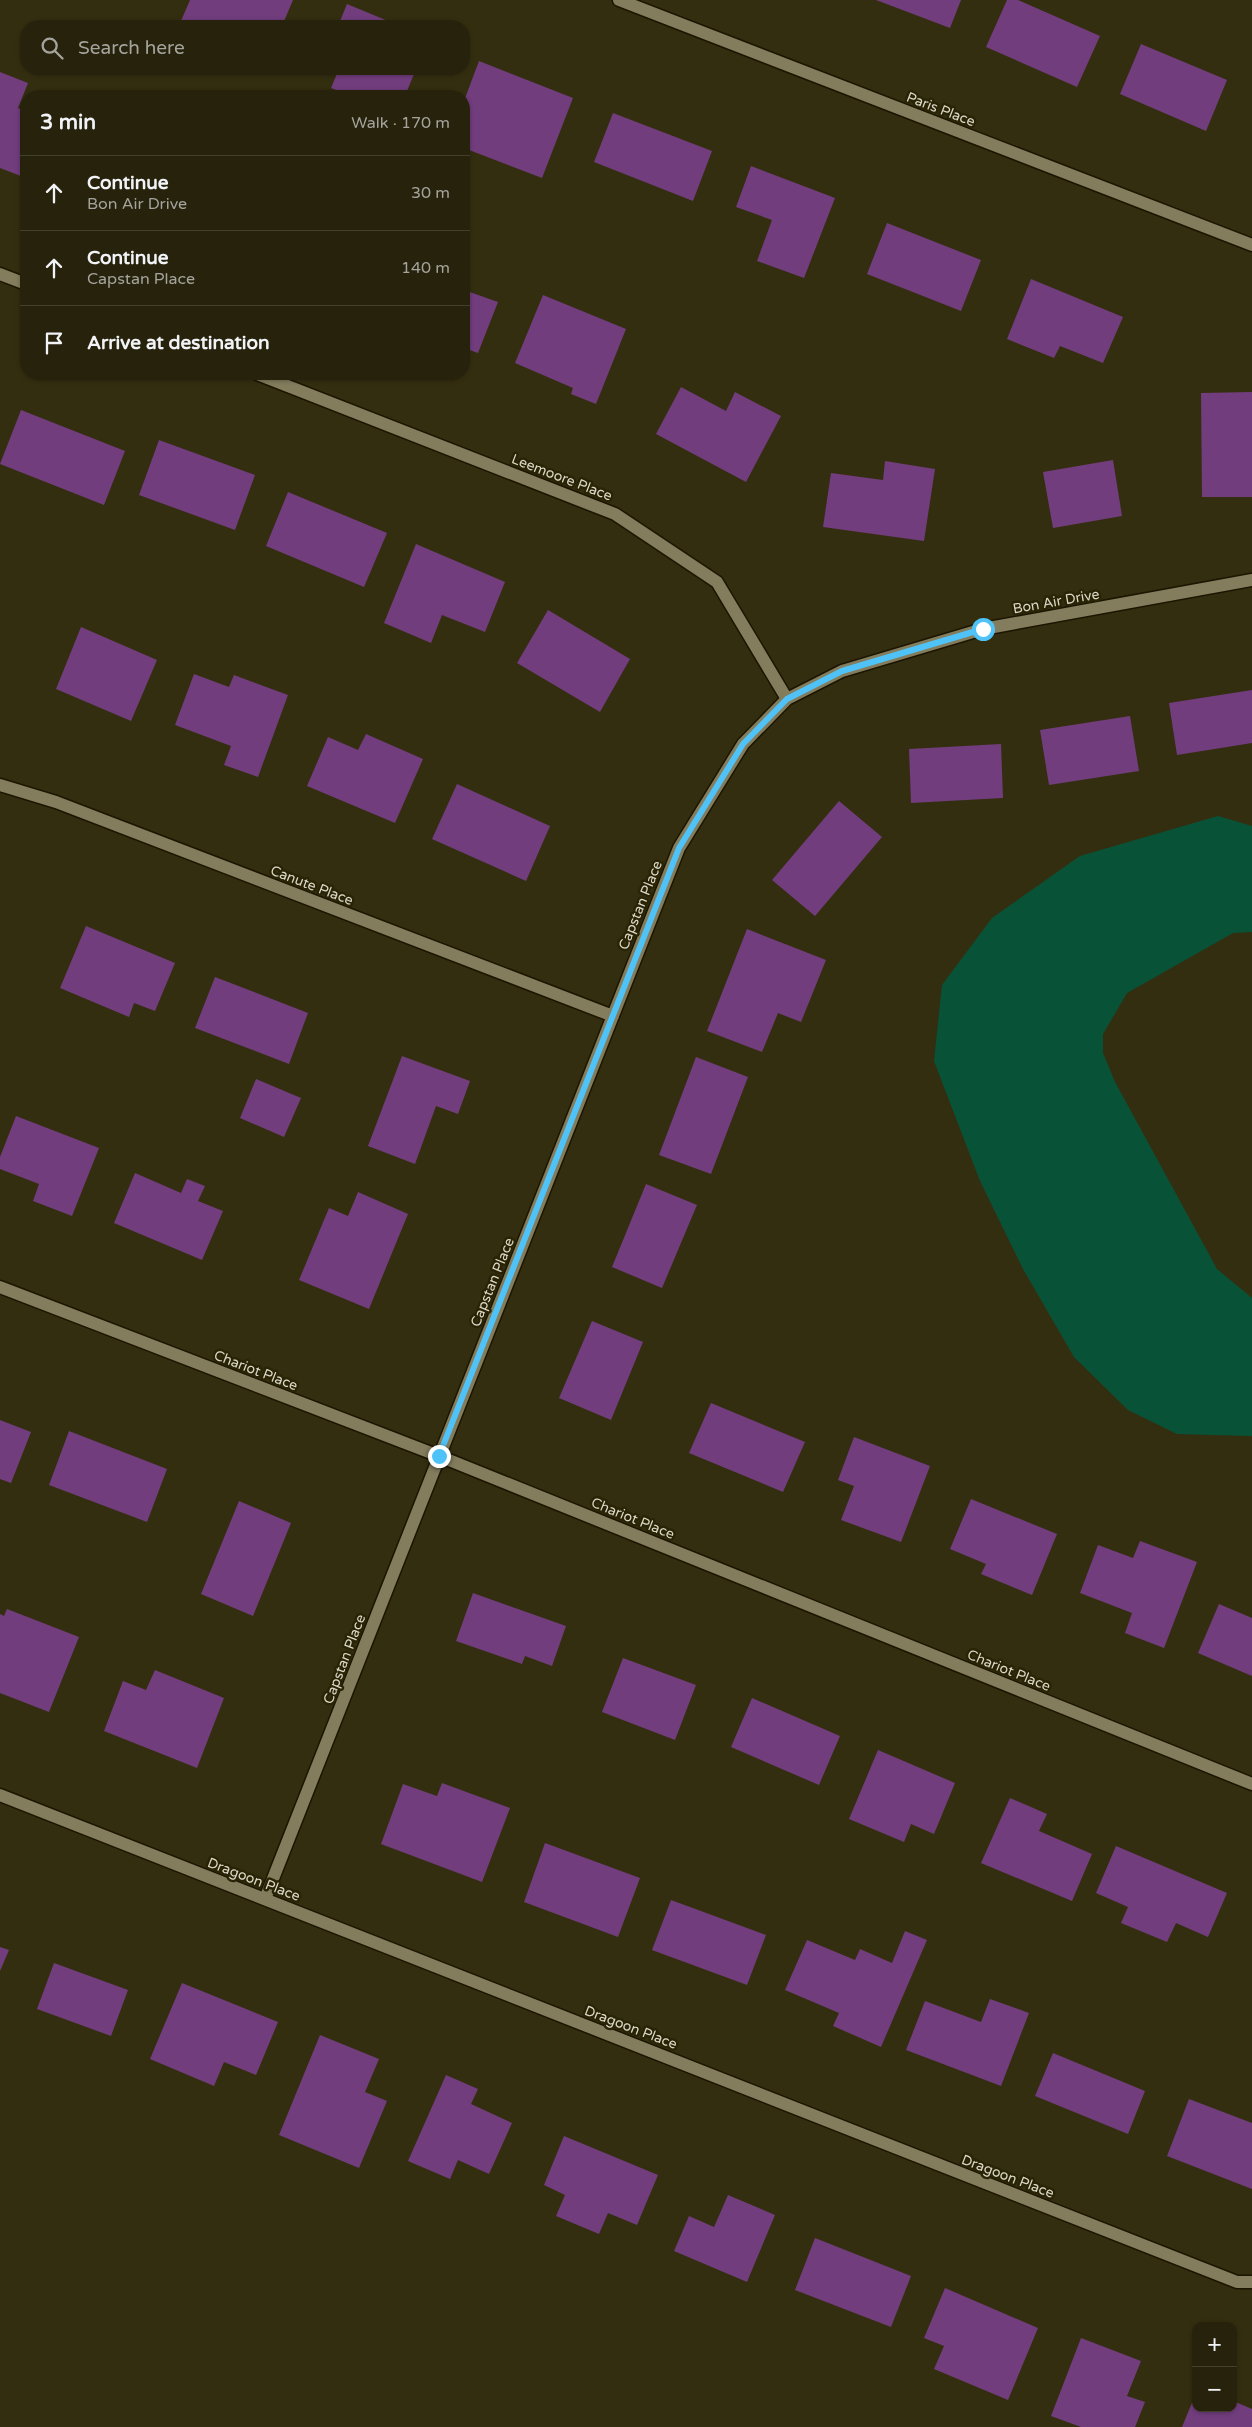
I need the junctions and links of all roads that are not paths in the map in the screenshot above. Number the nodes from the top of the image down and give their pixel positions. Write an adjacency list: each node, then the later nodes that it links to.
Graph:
1 (619, 0): 2 (street, Paris Place)
2 (1252, 245)
3 (0, 274): 4 (street)
4 (20, 282)
5 (271, 380): 7 (street, Leemoore Place)
6 (1252, 580): 7 (street, Bon Air Drive)
7 (787, 699): 9 (street, Capstan Place)
8 (0, 785): 9 (street, Canute Place)
9 (613, 1016): 11 (street, Capstan Place)
10 (0, 1287): 11 (street, Chariot Place)
11 (439, 1456): 12 (street, Chariot Place); 14 (street, Capstan Place)
12 (1252, 1784)
13 (0, 1795): 14 (street, Dragoon Place)
14 (265, 1899): 15 (street, Dragoon Place)
15 (1252, 2282)

